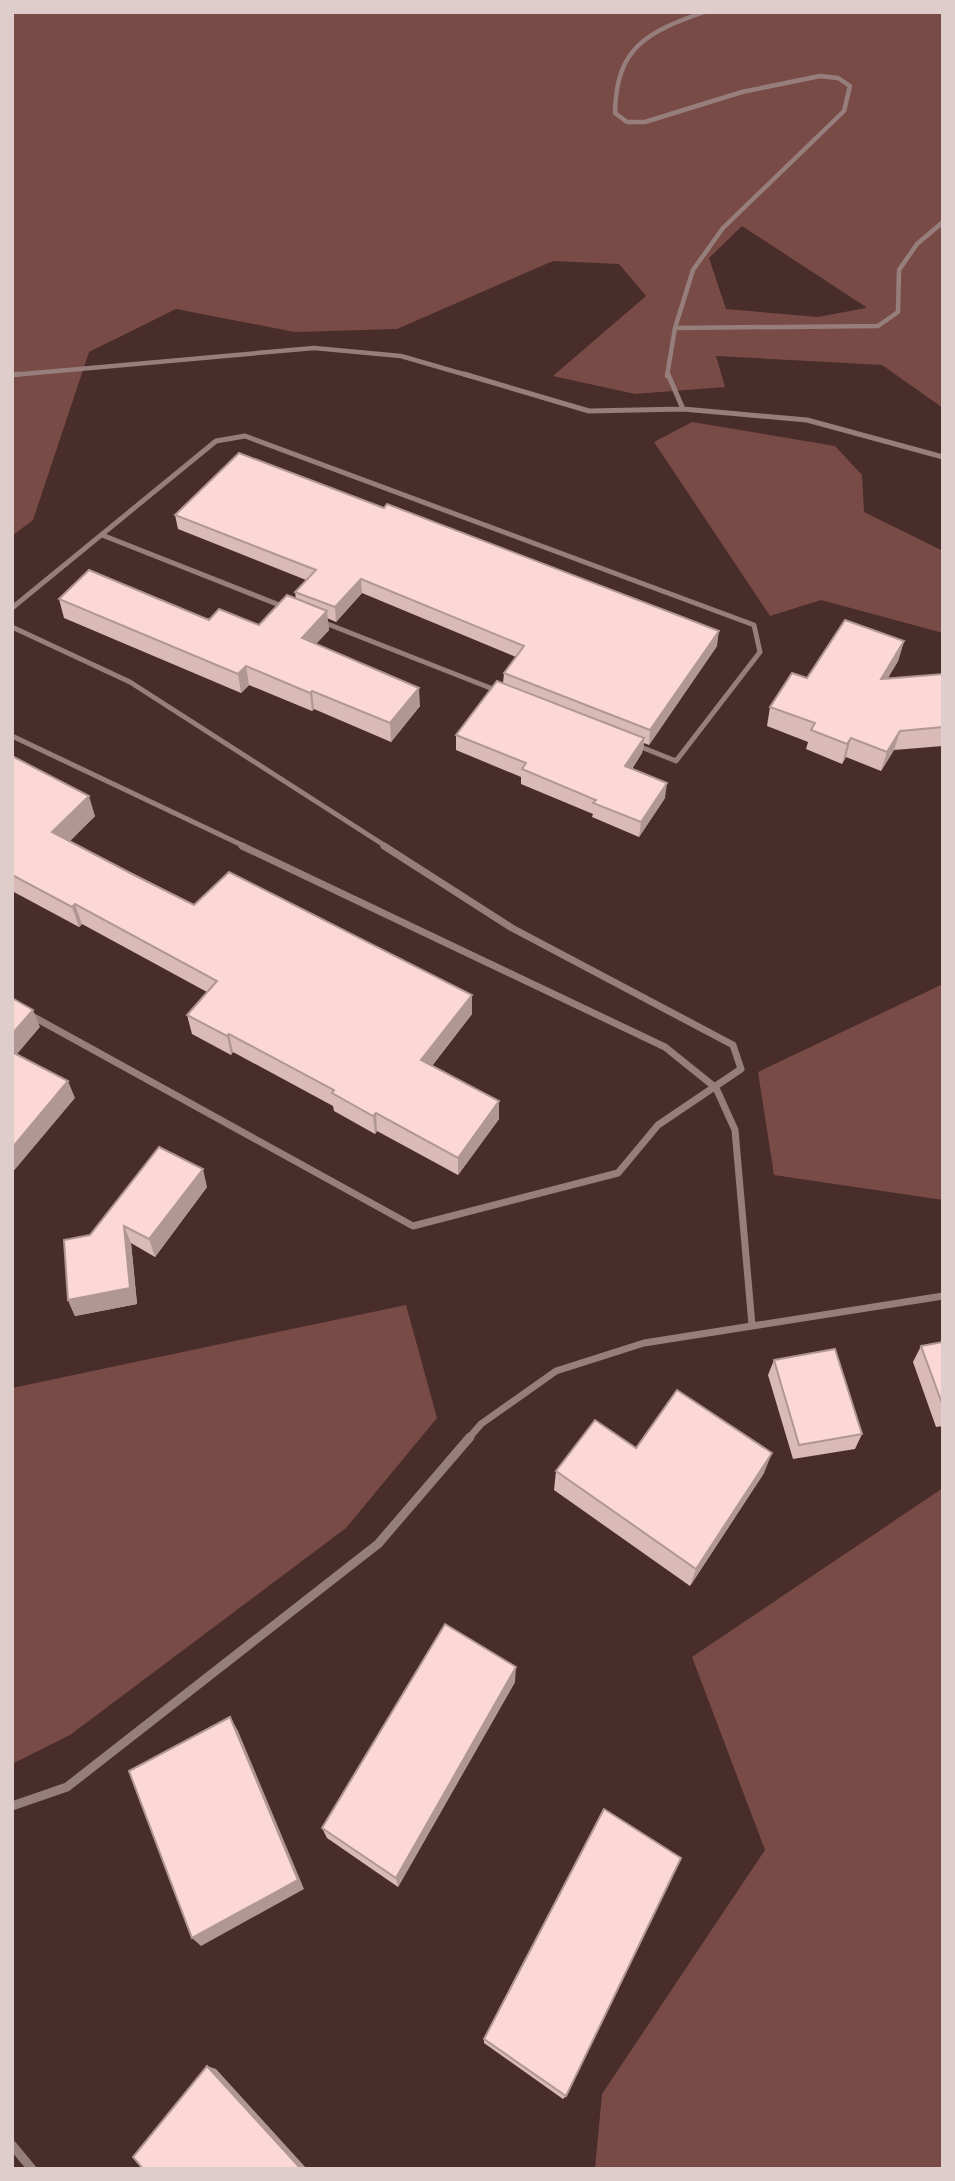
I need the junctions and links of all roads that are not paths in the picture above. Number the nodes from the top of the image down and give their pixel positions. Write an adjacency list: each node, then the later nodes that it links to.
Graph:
1 (704, 12): 3 (street)
2 (943, 222): 3 (street)
3 (675, 328): 5 (street)
4 (12, 374): 5 (street)
5 (683, 409): 6 (street)
6 (943, 457)
7 (102, 535): 8 (street); 9 (street); 14 (street)
8 (12, 608)
9 (293, 610)
10 (306, 615): 12 (street)
11 (12, 627): 16 (street)
12 (510, 696)
13 (12, 736): 16 (street)
14 (625, 741)
15 (12, 1005): 16 (street)
16 (716, 1088): 18 (street)
17 (943, 1296): 18 (street)
18 (752, 1325): 19 (street)
19 (12, 1805)
20 (12, 2145): 21 (street)
21 (32, 2169)

